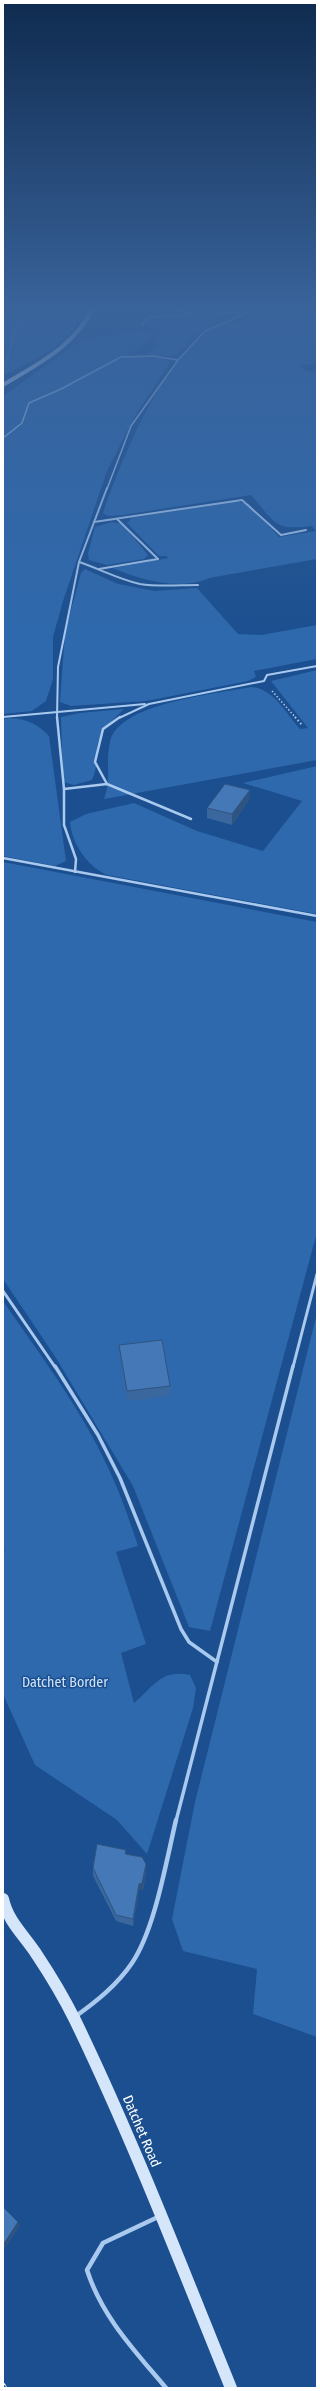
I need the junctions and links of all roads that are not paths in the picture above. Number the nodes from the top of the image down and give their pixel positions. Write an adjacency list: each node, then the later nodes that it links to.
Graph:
1 (24, 418): 3 (lane)
2 (137, 418): 5 (lane)
3 (3, 438)
4 (117, 519): 5 (lane); 6 (lane); 8 (lane)
5 (94, 522): 7 (lane)
6 (306, 530)
7 (79, 562): 8 (lane); 12 (lane)
8 (100, 569): 9 (lane)
9 (198, 585)
10 (317, 666): 11 (lane)
11 (149, 704): 12 (lane); 14 (lane)
12 (56, 712): 13 (lane); 15 (lane)
13 (3, 717)
14 (107, 784): 15 (lane); 16 (lane)
15 (64, 789): 18 (lane)
16 (191, 819)
17 (3, 858): 18 (lane)
18 (75, 872): 19 (lane)
19 (317, 916)
20 (317, 1274): 22 (lane)
21 (3, 1292): 22 (lane)
22 (217, 1662): 25 (lane)
23 (3, 1899): 24 (main road, Datchet Road)
24 (4, 1914): 25 (main road, Datchet Road)
25 (74, 2018): 26 (main road, Datchet Road)
26 (161, 2215): 27 (lane); 28 (main road, Datchet Road)
27 (166, 2388)
28 (231, 2388)

